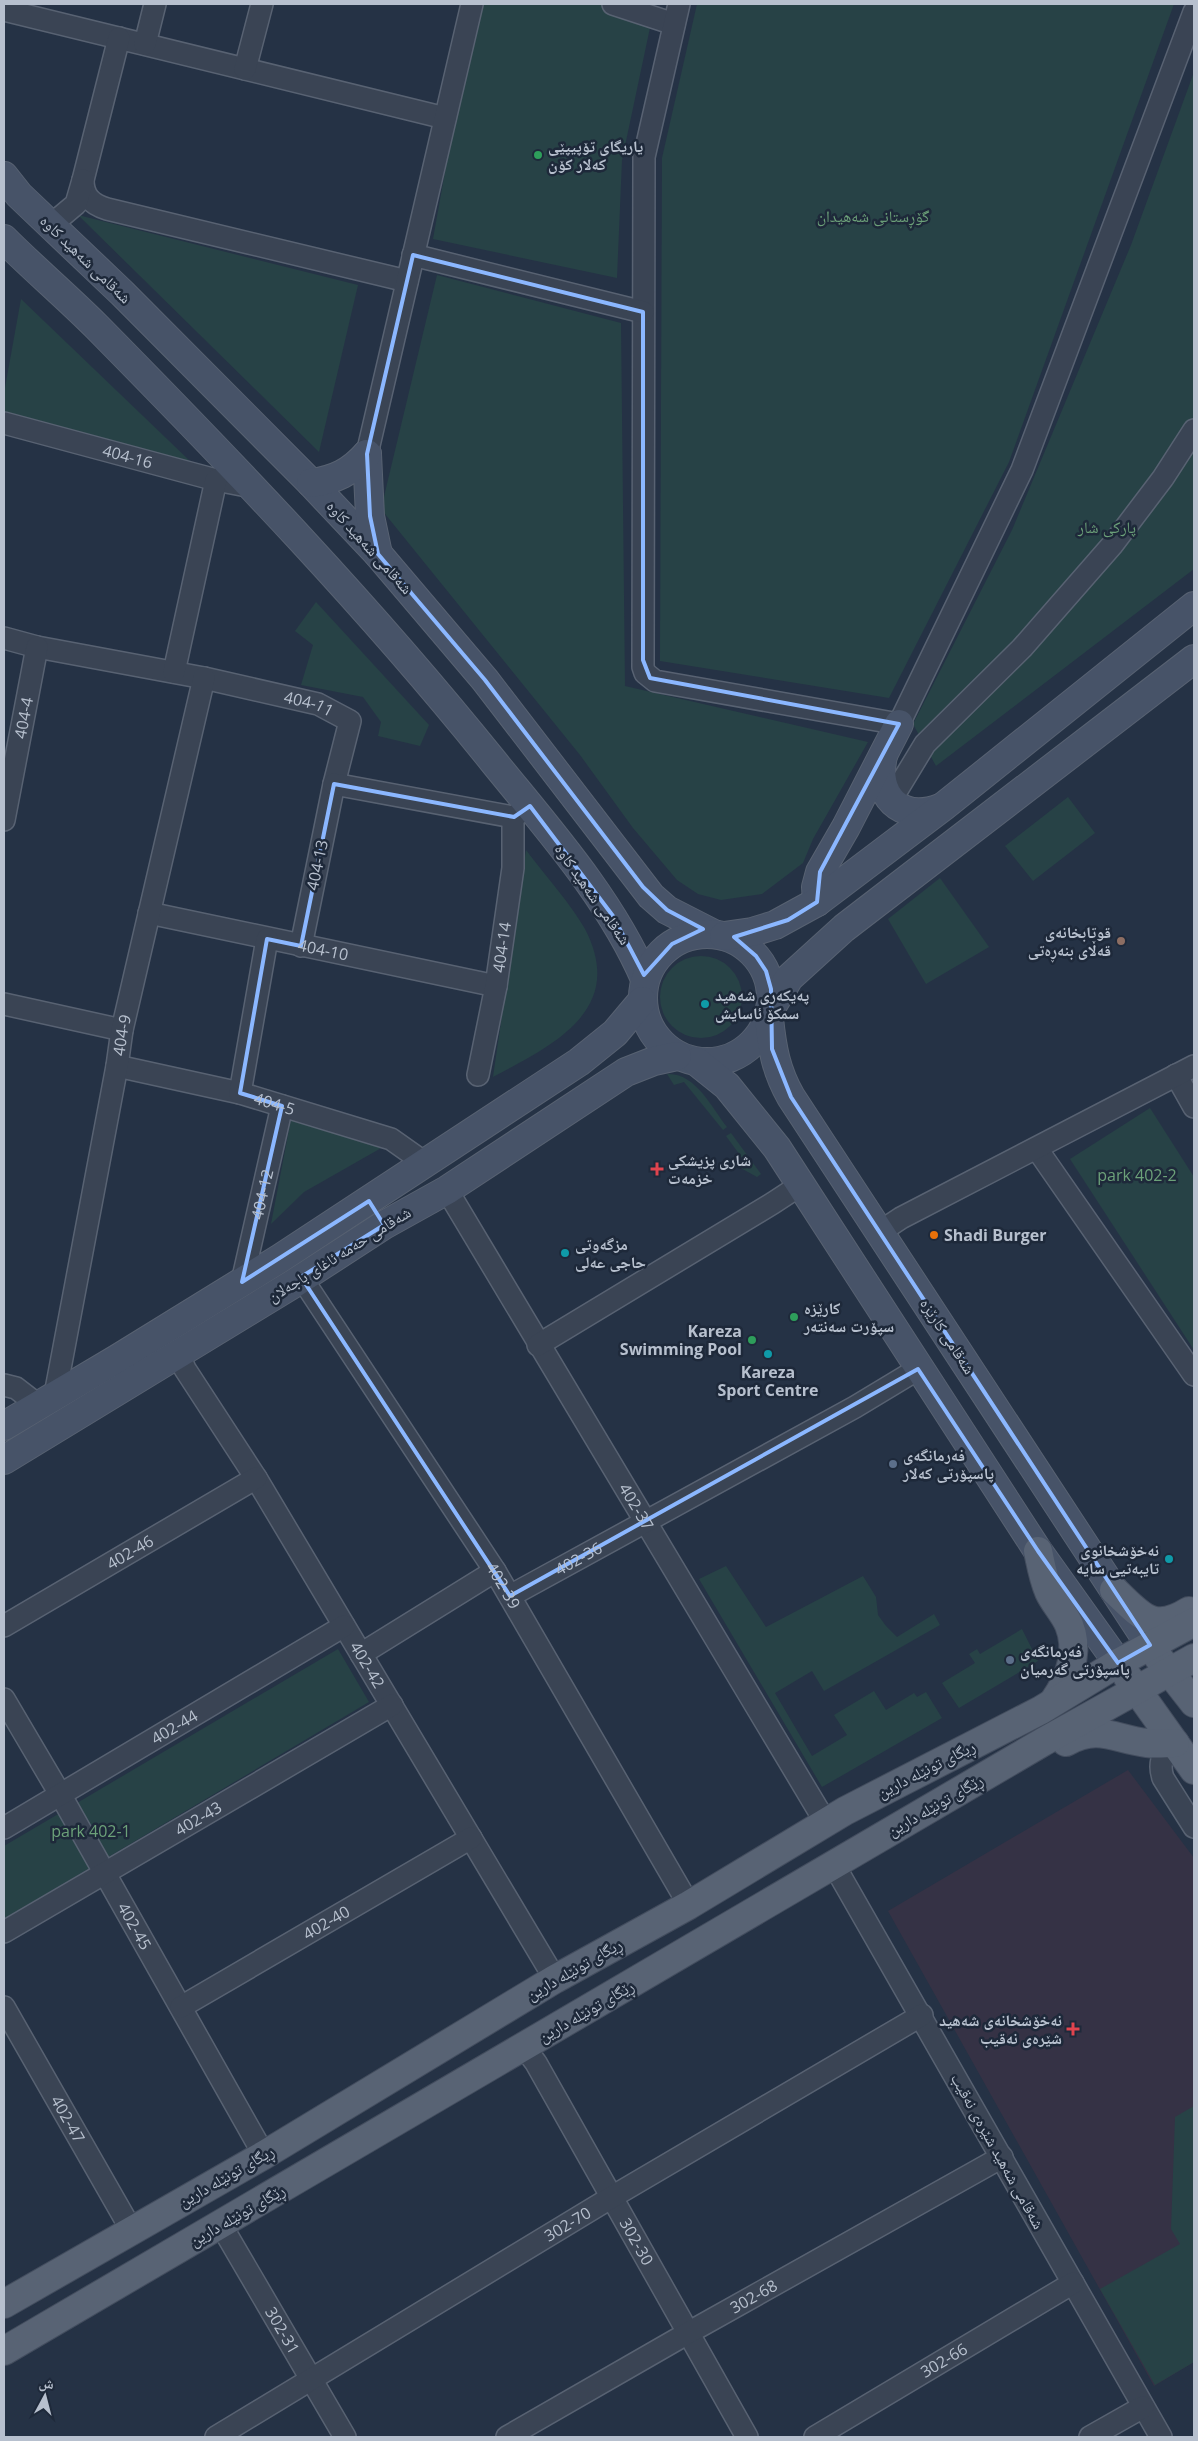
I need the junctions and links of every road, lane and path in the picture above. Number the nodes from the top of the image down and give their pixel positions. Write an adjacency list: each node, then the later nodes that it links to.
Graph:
1 (155, 4): 9 (street)
2 (262, 4): 10 (street)
3 (472, 4): 11 (street)
4 (613, 4): 6 (street)
5 (4, 10): 8 (street)
6 (676, 14): 18 (street)
7 (1193, 21): 34 (street)
8 (119, 38): 9 (street); 13 (street)
9 (144, 44): 10 (street)
10 (246, 69): 11 (street)
11 (445, 118): 16 (street)
12 (4, 176): 14 (main road, شەقامی شەهید کاوە)
13 (83, 180): 14 (street); 17 (street)
14 (51, 225): 19 (main road, شەقامی شەهید کاوە)
15 (5, 244): 20 (main road, شەقامی شەهید کاوە)
16 (413, 255): 17 (street); 18 (street)
17 (407, 281): 23 (street)
18 (643, 312): 34 (street)
19 (181, 352): 20 (main road); 25 (main road, شەقامی شەهید کاوە)
20 (152, 384): 26 (main road, شەقامی شەهید کاوە)
21 (4, 423): 24 (street, 404-16)
22 (1194, 430): 38 (street)
23 (367, 454): 25 (main road); 27 (main road)
24 (216, 480): 26 (street, 404-16); 32 (street)
25 (311, 483): 27 (main road, شەقامی شەهید کاوە)
26 (252, 487): 40 (main road, شەقامی شەهید کاوە)
27 (378, 554): 44 (main road, شەقامی شەهید کاوە)
28 (1194, 606): 39 (main road)
29 (4, 638): 30 (street, 404-11)
30 (37, 646): 32 (street, 404-11); 36 (street, 404-4)
31 (1194, 660): 50 (main road)
32 (174, 672): 33 (street, 404-11)
33 (204, 678): 37 (street, 404-11); 43 (street, 404-9)
34 (899, 724): 35 (main road)
35 (883, 756): 38 (main road); 42 (main road)
36 (9, 776): 41 (street, 404-4)
37 (334, 784): 40 (street); 46 (street, 404-13)
38 (891, 800): 39 (main road)
39 (940, 808): 42 (main road)
40 (522, 811): 47 (street, 404-14); 48 (main road, شەقامی شەهید کاوە)
41 (4, 820)
42 (817, 902): 44 (main road)
43 (150, 913): 45 (street, 404-10); 51 (street, 404-9)
44 (719, 935): 48 (main road); 50 (main road)
45 (267, 939): 46 (street, 404-10); 56 (street)
46 (300, 946): 47 (street, 404-10)
47 (496, 986): 55 (street, 404-14)
48 (644, 990): 52 (main road); 60 (main road, شەقامی حەمە ئاغای باجەلان)
49 (4, 1004): 51 (street)
50 (770, 1013): 52 (main road); 65 (main road, شەقامی کارێزە)
51 (122, 1030): 53 (street, 404-9)
52 (687, 1059): 61 (main road); 62 (main road, شەقامی حەمە ئاغای باجەلان)
53 (117, 1066): 56 (street, 404-5); 73 (street, 404-9)
54 (1185, 1070): 58 (street); 59 (street)
55 (478, 1075)
56 (240, 1093): 57 (street, 404-5)
57 (282, 1106): 60 (street, 404-5); 67 (street, 404-12)
58 (1194, 1106)
59 (1037, 1149): 65 (street); 71 (street)
60 (425, 1163): 63 (main road, شەقامی حەمە ئاغای باجەلان)
61 (802, 1184): 68 (street); 70 (main road)
62 (447, 1190): 64 (main road, شەقامی حەمە ئاغای باجەلان); 68 (street, 402-37)
63 (369, 1201): 64 (main road); 67 (main road, شەقامی حەمە ئاغای باجەلان)
64 (384, 1225): 66 (main road, شەقامی حەمە ئاغای باجەلان)
65 (880, 1232): 80 (main road, شەقامی کارێزە)
66 (301, 1277): 69 (main road, شەقامی حەمە ئاغای باجەلان); 79 (street, 402-39)
67 (242, 1282): 73 (main road, شەقامی حەمە ئاغای باجەلان)
68 (538, 1345): 77 (street, 402-37)
69 (178, 1352): 75 (main road, شەقامی حەمە ئاغای باجەلان); 76 (street, 402-42)
70 (918, 1369): 77 (street, 402-36); 78 (main road)
71 (1194, 1376)
72 (4, 1385): 73 (street)
73 (46, 1400): 74 (main road, شەقامی حەمە ئاغای باجەلان)
74 (4, 1426)
75 (4, 1460)
76 (256, 1478): 84 (street, 402-46); 85 (street, 402-42)
77 (646, 1522): 81 (street, 402-36); 100 (street, 402-37)
78 (1038, 1550): 89 (main road); 93 (main road)
79 (495, 1571): 81 (street, 402-39); 87 (street)
80 (1114, 1590): 82 (main road); 86 (main road, شەقامی کارێزە)
81 (510, 1596): 106 (street, 402-39)
82 (1194, 1608)
83 (1194, 1622): 86 (main road, ڕیگای تونێلە دارین)
84 (4, 1626)
85 (344, 1626): 87 (street, 402-42); 99 (street, 402-44)
86 (1150, 1645): 89 (main road, ڕیگای تونێلە دارین); 90 (main road)
87 (361, 1654): 95 (street, 402-42)
88 (1194, 1658): 90 (main road, ڕێگای تونێلە دارین)
89 (1118, 1663): 91 (main road); 93 (main road, ڕیگای تونێلە دارین)
90 (1169, 1672): 91 (main road, ڕێگای تونێلە دارین); 94 (main road)
91 (1138, 1690): 96 (main road); 97 (main road, ڕێگای تونێلە دارین)
92 (4, 1700): 99 (street, 402-45)
93 (1054, 1702): 100 (main road, ڕیگای تونێلە دارین)
94 (1194, 1702)
95 (392, 1705): 103 (street, 402-42); 105 (street, 402-43)
96 (1175, 1743): 97 (main road); 98 (main road); 101 (street)
97 (1021, 1755): 104 (main road, ڕێگای تونێلە دارین)
98 (1194, 1770)
99 (60, 1794): 102 (street, 402-44); 105 (street, 402-45)
100 (826, 1823): 106 (main road, ڕیگای تونێلە دارین)
101 (1194, 1827)
102 (4, 1828)
103 (471, 1838): 108 (street, 402-42); 110 (street, 402-40)
104 (834, 1865): 111 (street, شەقامی شەهید شێرەی نەقیب); 112 (main road, ڕێگای تونێلە دارین)
105 (105, 1873): 107 (street, 402-43); 110 (street, 402-45)
106 (689, 1905): 108 (main road, ڕیگای تونێلە دارین)
107 (4, 1932)
108 (555, 1979): 113 (main road, ڕیگای تونێلە دارین)
109 (4, 2007): 117 (street, 402-47)
110 (181, 2007): 113 (street, 402-45)
111 (922, 2015): 114 (street, شەقامی شەهید شێرەی نەقیب); 115 (street, 302-70)
112 (524, 2047): 115 (street, 302-30); 116 (main road, ڕێگای تونێلە دارین)
113 (264, 2155): 117 (main road, ڕیگای تونێلە دارین)
114 (1002, 2157): 118 (street, شەقامی شەهید شێرەی نەقیب); 120 (street, 302-68)
115 (612, 2198): 120 (street, 302-30); 122 (street, 302-70)
116 (221, 2225): 121 (main road, ڕێگای تونێلە دارین); 122 (street, 302-31)
117 (132, 2231): 119 (main road, ڕیگای تونێلە دارین)
118 (1073, 2283): 123 (street, شەقامی شەهید شێرەی نەقیب); 128 (street, 302-66)
119 (4, 2304)
120 (688, 2333): 126 (street, 302-68); 127 (street, 302-30)
121 (4, 2351)
122 (312, 2379): 124 (street, 302-70); 125 (street, 302-31)
123 (1143, 2407): 129 (street); 130 (street, شەقامی شەهید شێرەی نەقیب)
124 (216, 2437)
125 (345, 2437)
126 (507, 2437)
127 (747, 2437)
128 (815, 2437)
129 (1090, 2437)
130 (1161, 2437)

